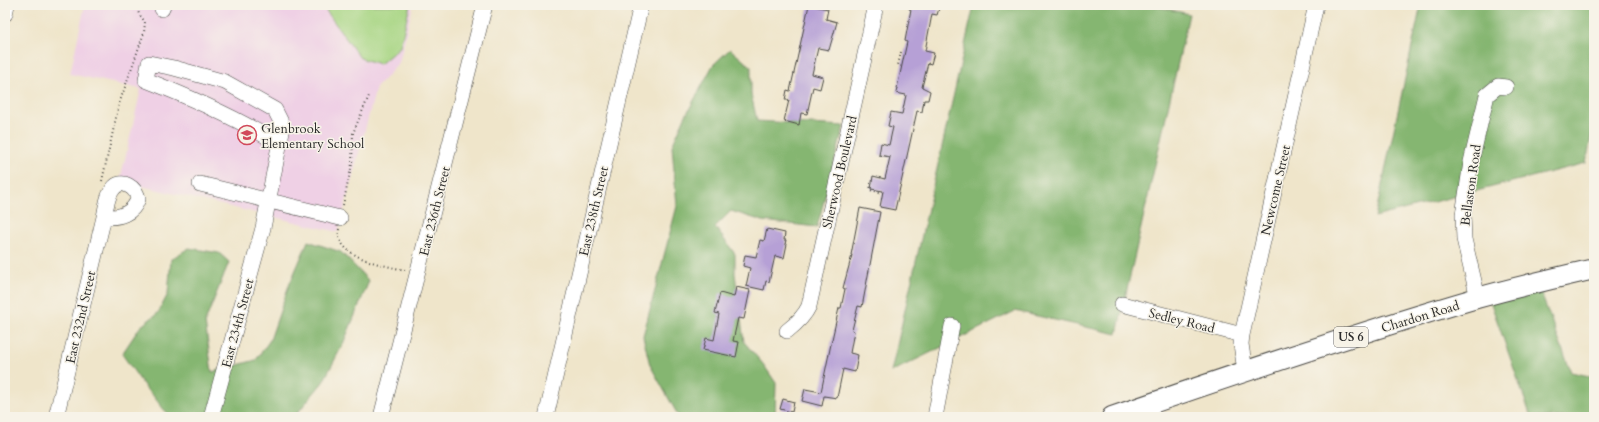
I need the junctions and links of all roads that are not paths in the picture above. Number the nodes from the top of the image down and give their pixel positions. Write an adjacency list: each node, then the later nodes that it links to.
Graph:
1 (7, 5): 6 (street)
2 (486, 5): 22 (street, East 236th Street)
3 (641, 5): 23 (street, East 238th Street)
4 (876, 5): 17 (street, Sherwood Boulevard)
5 (1316, 7): 18 (street, Newcome Street)
6 (5, 14)
7 (1506, 87): 14 (street, Bellaston Road)
8 (279, 144): 8 (street, East 234th Street); 10 (street, East 234th Street)
9 (200, 184): 10 (street)
10 (268, 200): 12 (street); 21 (street, East 234th Street)
11 (104, 217): 20 (street, East 232nd Street)
12 (340, 218)
13 (1594, 269): 14 (main road, Chardon Road / US 6)
14 (1478, 298): 19 (main road, Chardon Road / US 6)
15 (1122, 304): 18 (street, Sedley Road)
16 (952, 326): 24 (street)
17 (787, 331)
18 (1242, 335): 19 (street, Newcome Street)
19 (1245, 371): 25 (main road, Chardon Road / US 6)
20 (56, 417)
21 (211, 417)
22 (381, 417)
23 (546, 417)
24 (935, 417)
25 (1112, 417)

